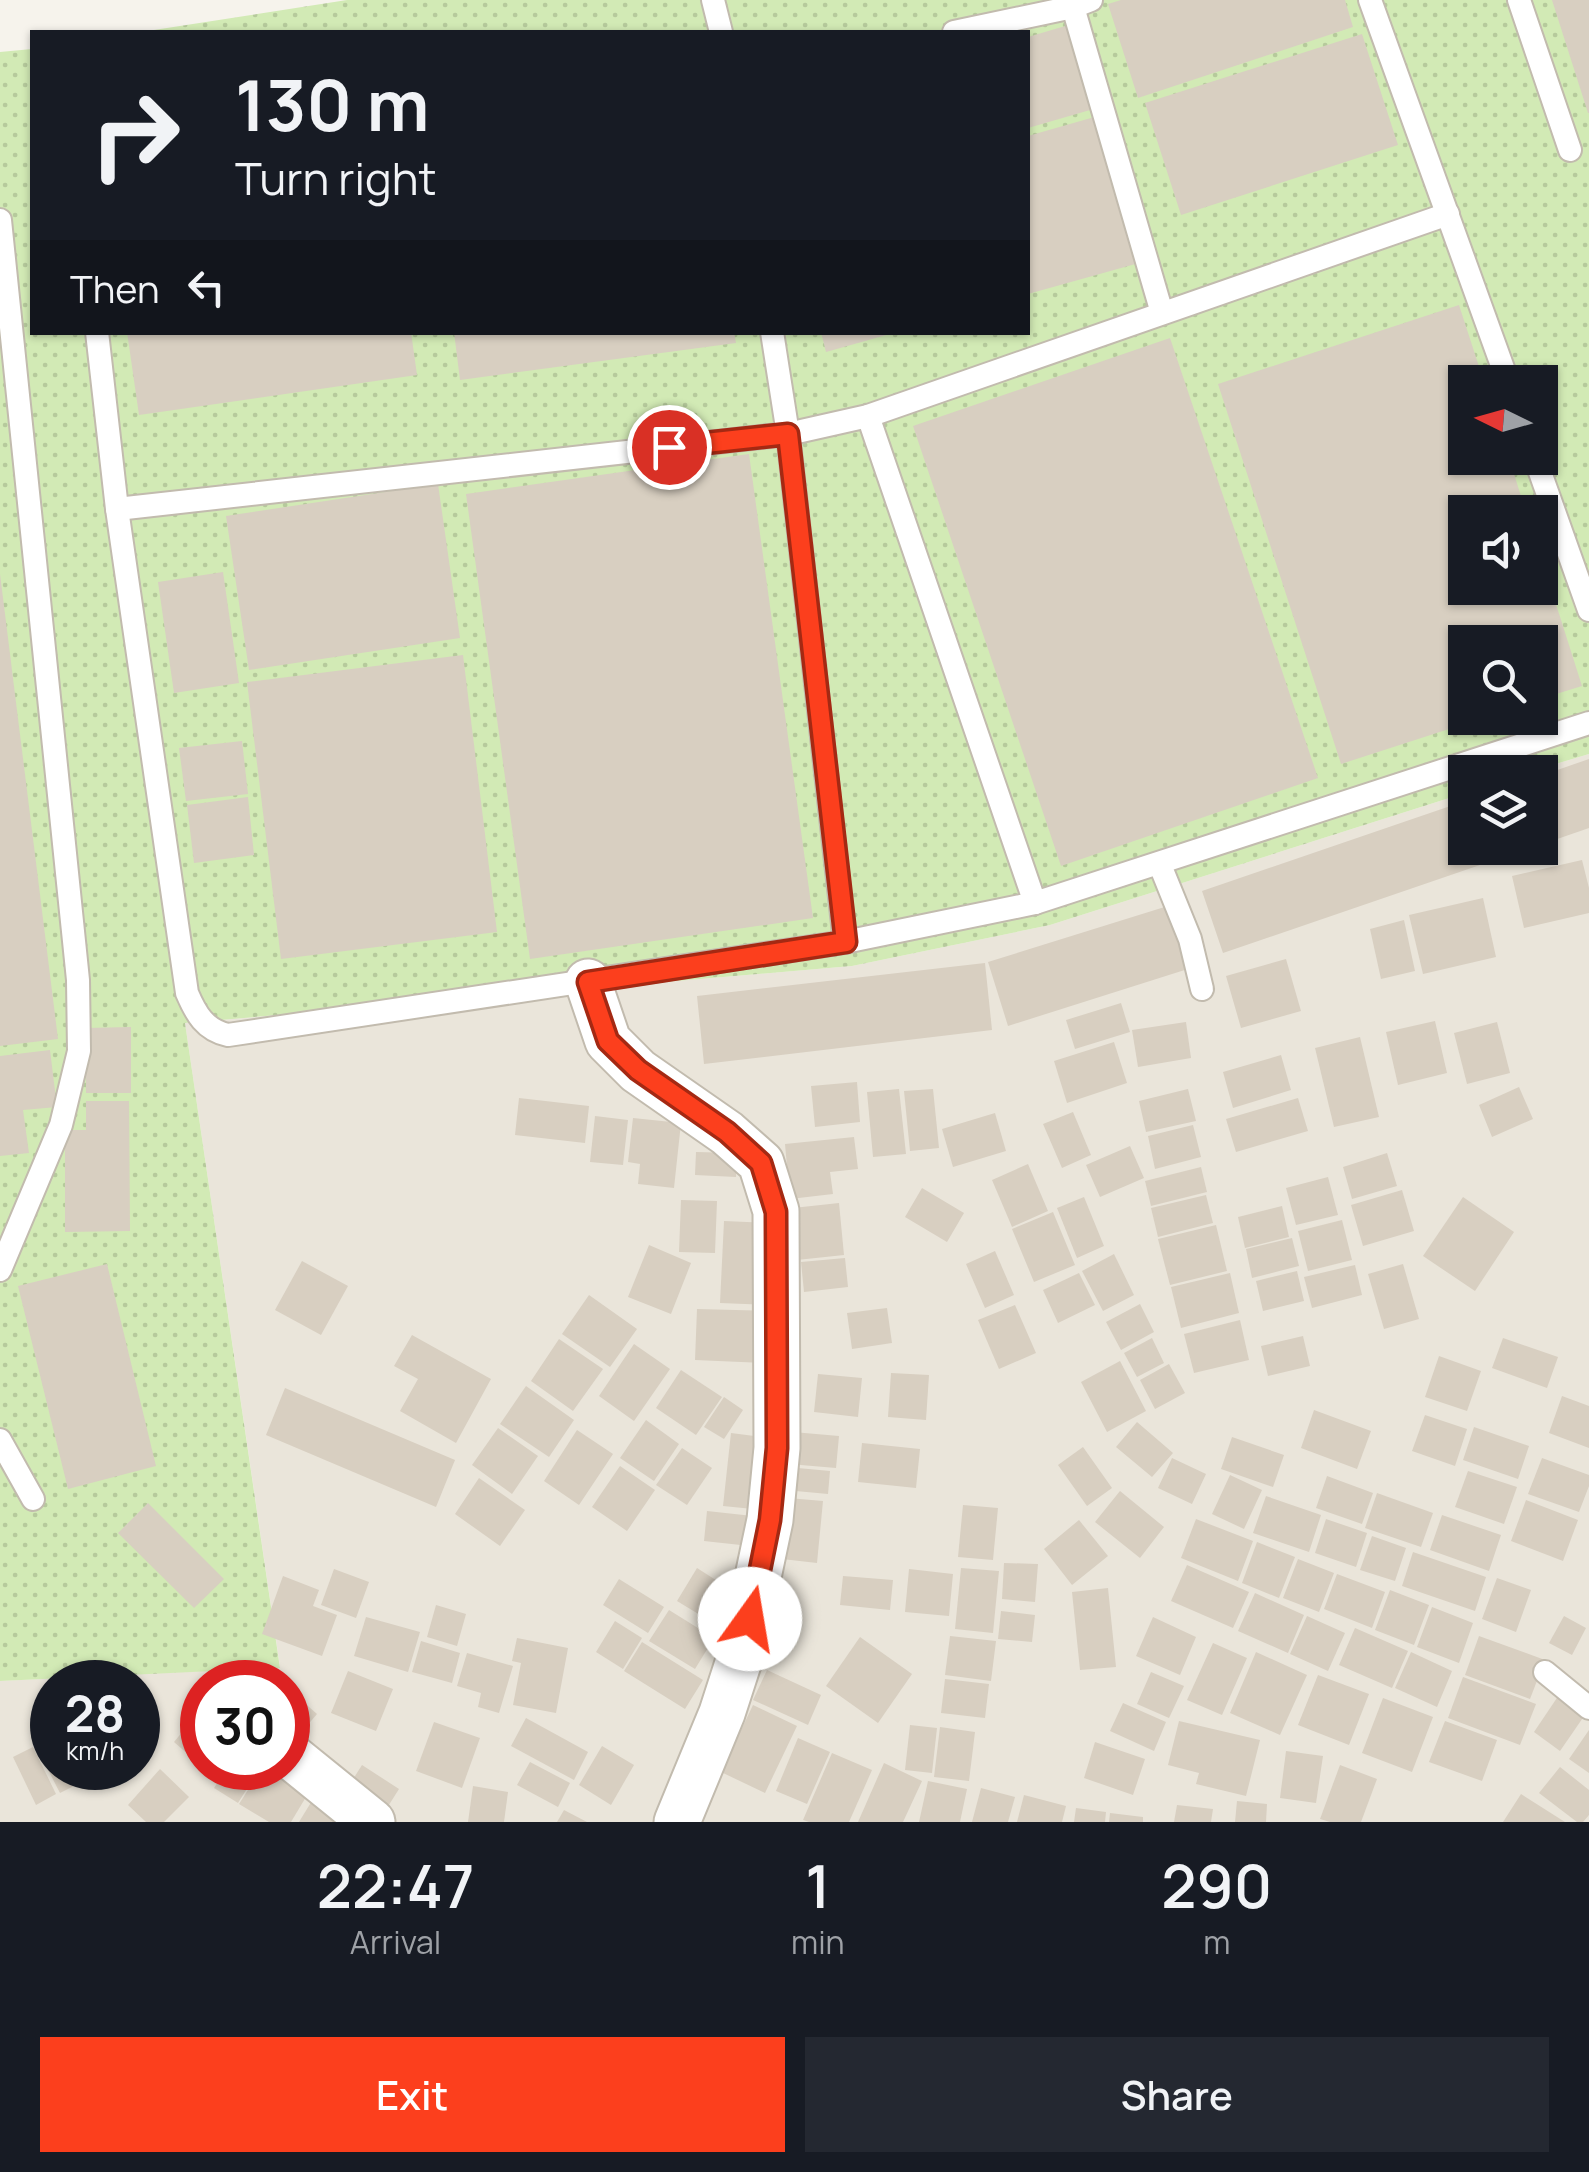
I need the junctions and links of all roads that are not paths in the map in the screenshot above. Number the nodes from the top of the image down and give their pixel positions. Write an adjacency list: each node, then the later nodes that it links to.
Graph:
1 (713, 0): 5 (lane)
2 (1370, 0): 8 (lane)
3 (1519, 0): 7 (lane)
4 (1082, 4): 6 (lane); 10 (lane)
5 (720, 30)
6 (963, 30)
7 (1570, 150)
8 (1448, 214): 10 (lane); 13 (lane)
9 (0, 220): 25 (lane)
10 (1162, 313): 14 (lane)
11 (98, 335): 17 (lane)
12 (772, 335): 15 (lane)
13 (1502, 365)
14 (868, 416): 15 (lane); 21 (lane)
15 (788, 434): 17 (lane); 22 (lane)
16 (1541, 475): 18 (lane)
17 (118, 509): 23 (lane)
18 (1589, 610)
19 (1589, 723): 20 (lane)
20 (1160, 864): 21 (lane); 24 (lane)
21 (1035, 903): 22 (lane)
22 (846, 942): 23 (lane)
23 (588, 982): 32 (street)
24 (1202, 989)
25 (0, 1270)
26 (0, 1440): 27 (lane)
27 (33, 1498)
28 (1544, 1672): 29 (lane)
29 (1589, 1708)
30 (310, 1772): 31 (street)
31 (372, 1822)
32 (676, 1822)

